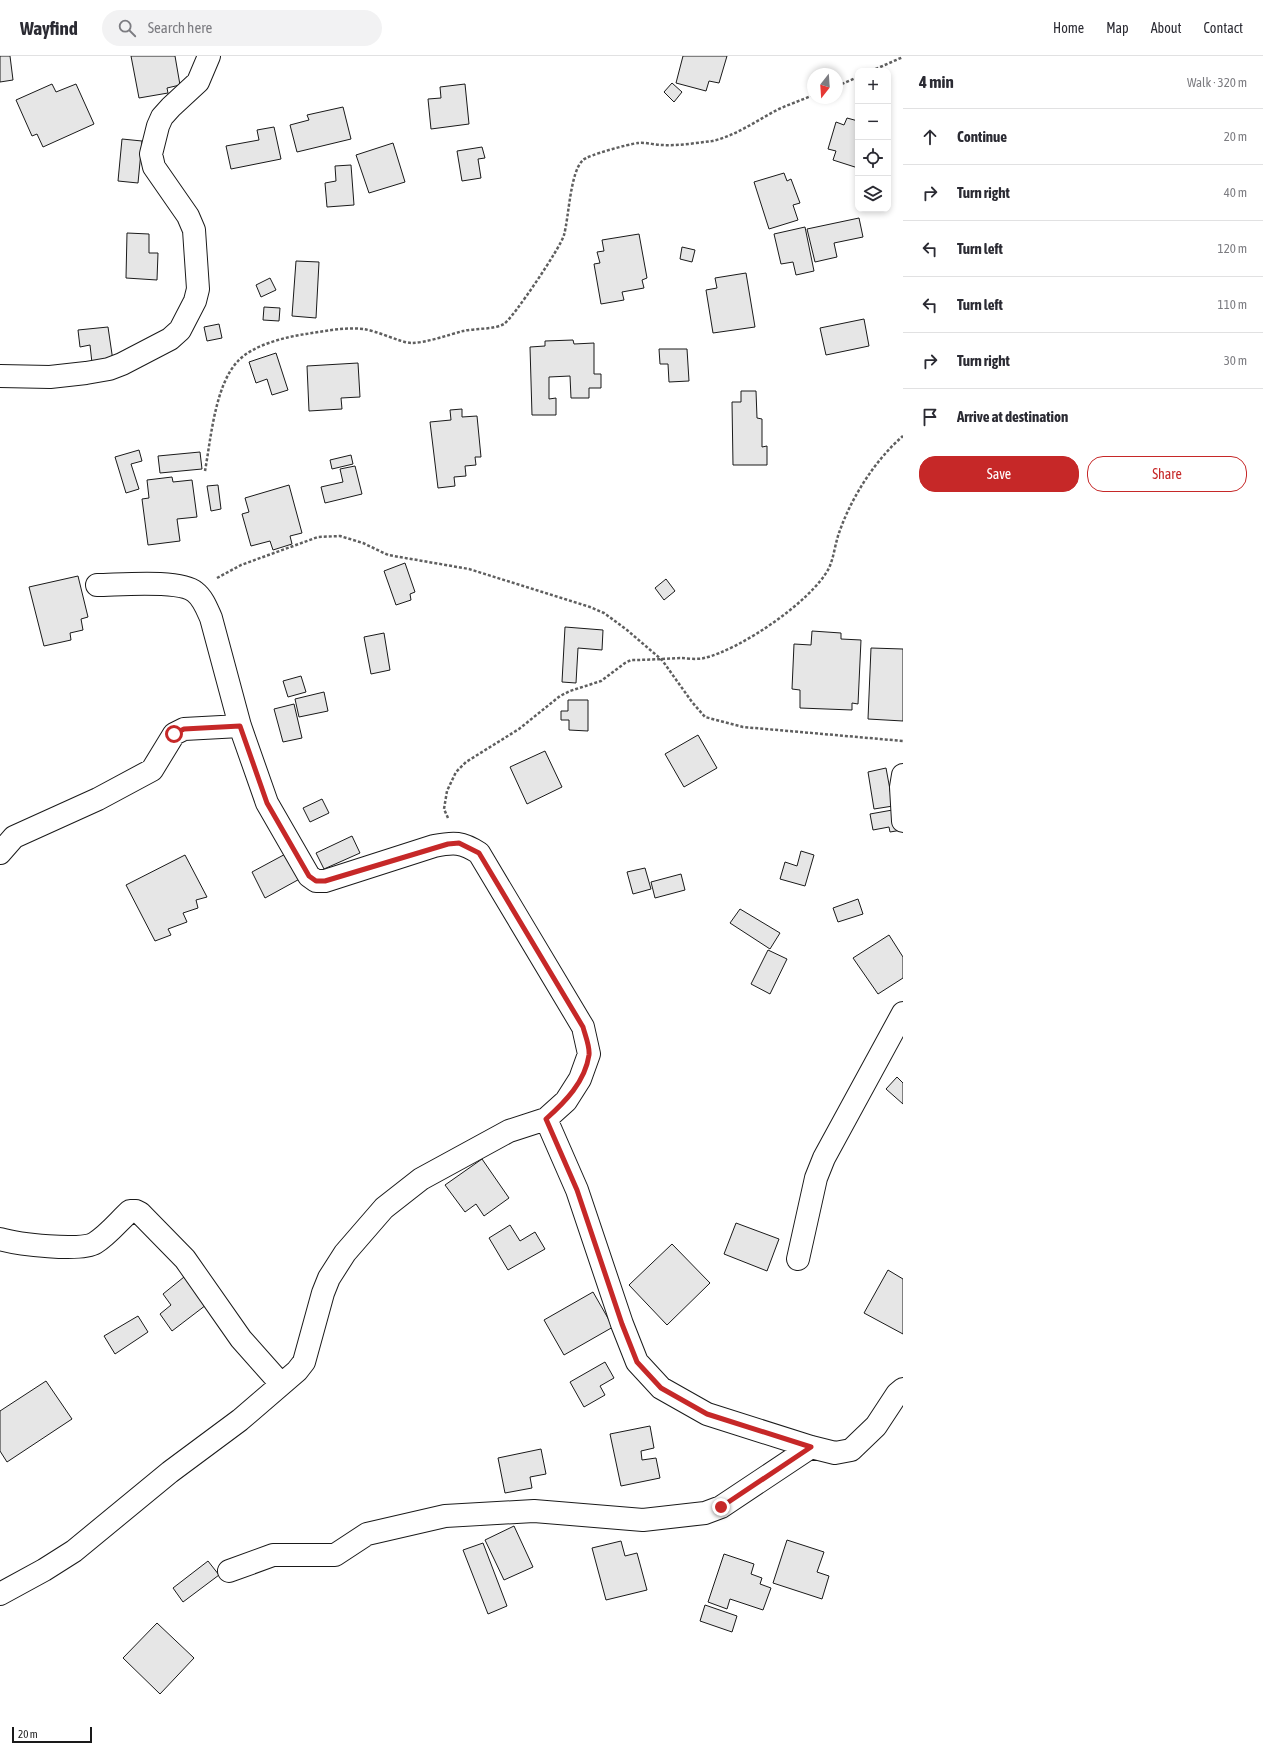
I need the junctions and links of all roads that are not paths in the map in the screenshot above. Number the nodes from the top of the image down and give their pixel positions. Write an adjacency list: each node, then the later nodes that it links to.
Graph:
1 (209, 56): 2 (street)
2 (0, 376)
3 (97, 585): 4 (street)
4 (240, 726): 7 (street); 9 (street)
5 (903, 775): 6 (street)
6 (903, 821)
7 (0, 853)
8 (903, 1013): 11 (street)
9 (546, 1119): 12 (street); 14 (street)
10 (0, 1239): 12 (street)
11 (798, 1259)
12 (281, 1384): 16 (street)
13 (903, 1389): 14 (street)
14 (811, 1447): 15 (street)
15 (229, 1571)
16 (0, 1594)

